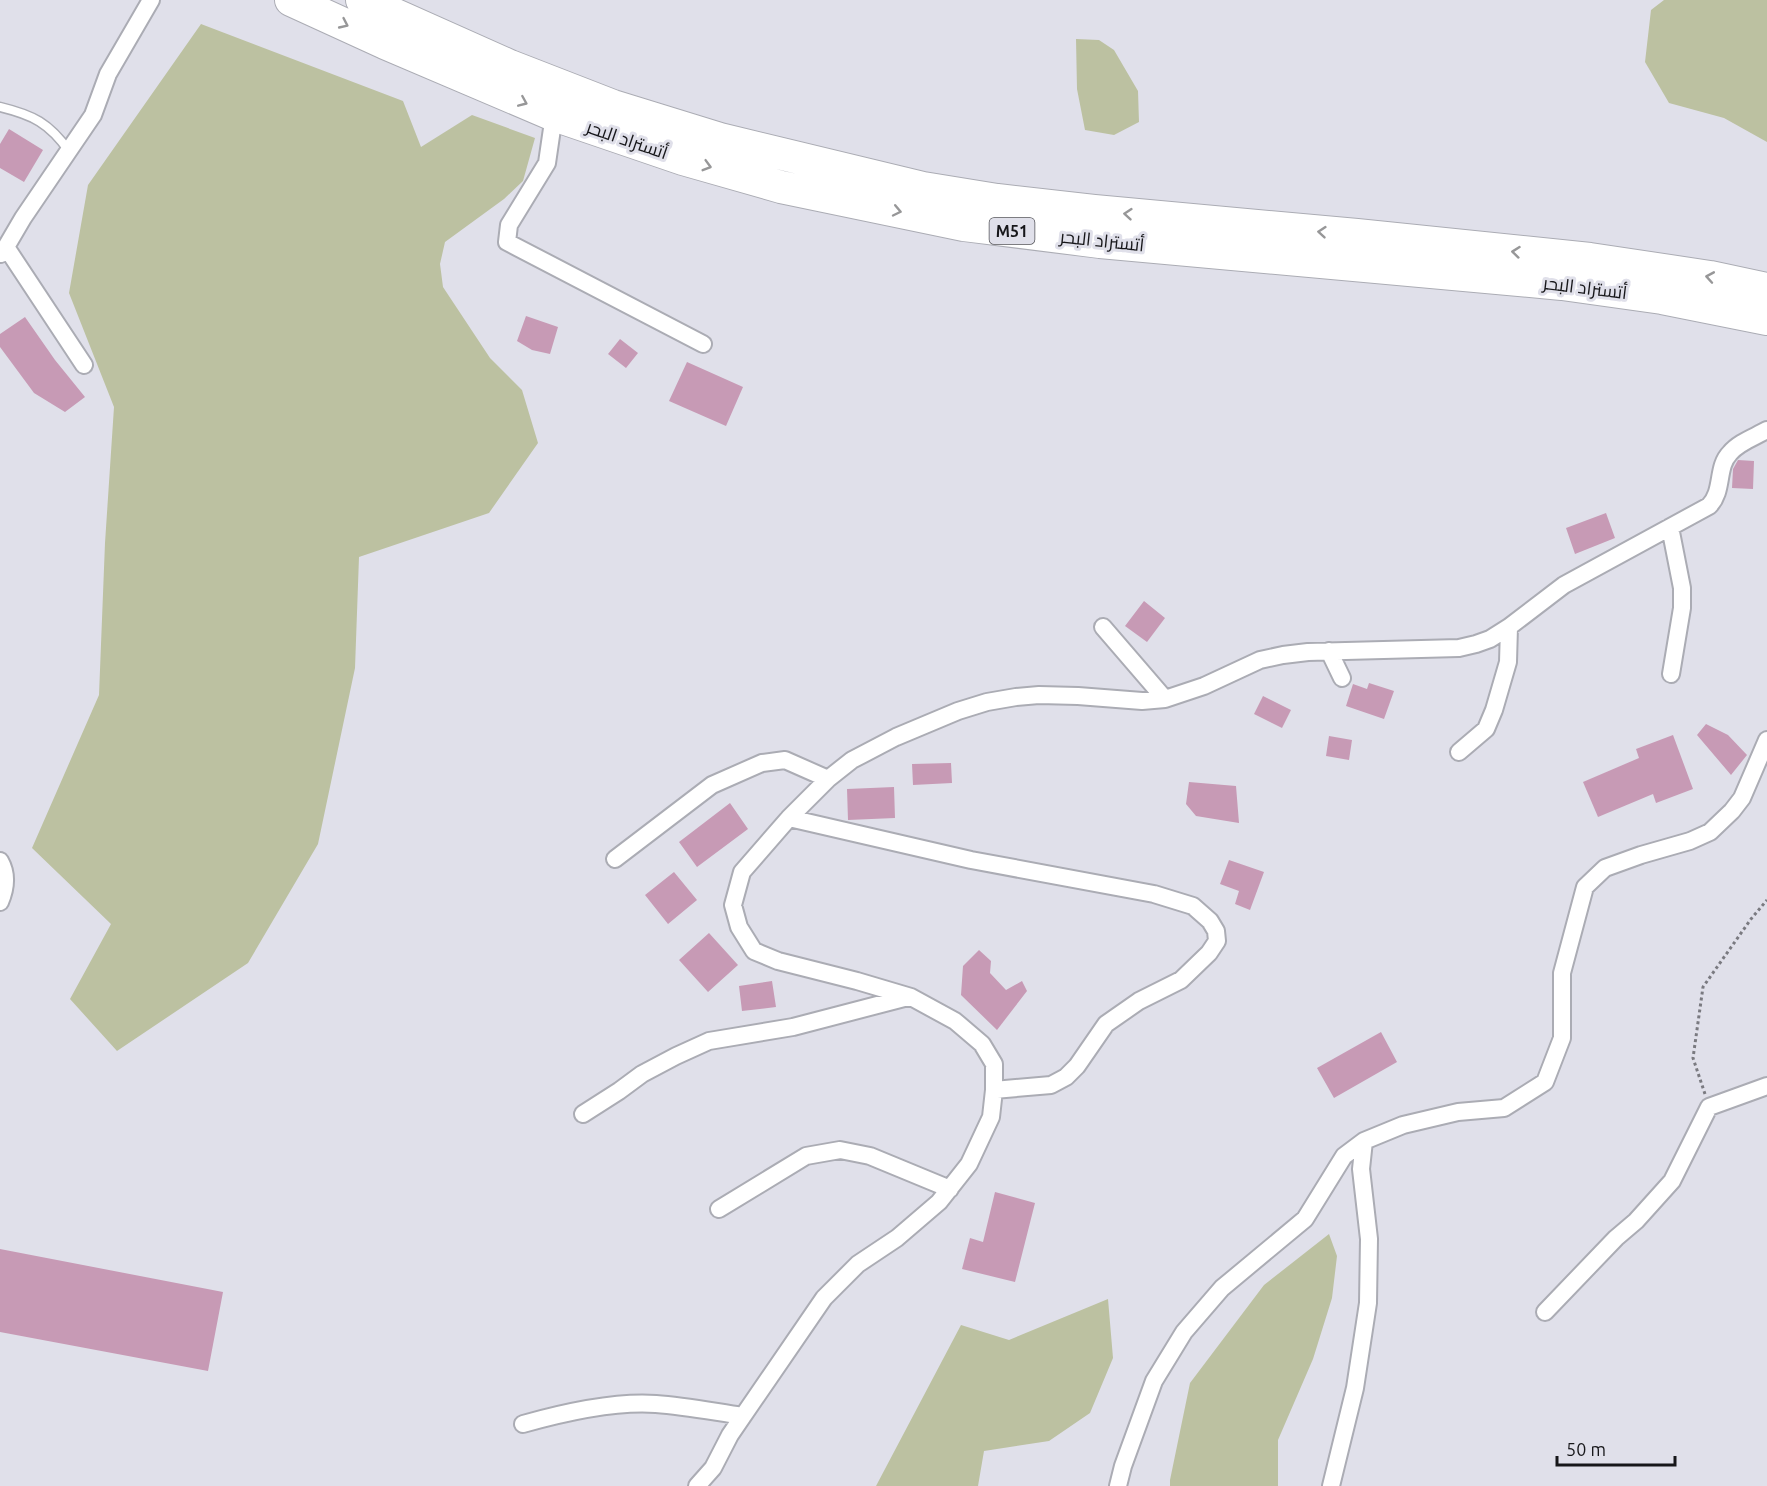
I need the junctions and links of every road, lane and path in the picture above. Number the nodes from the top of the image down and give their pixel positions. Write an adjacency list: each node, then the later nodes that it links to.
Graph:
1 (152, 0): 6 (street)
2 (291, 0): 5 (highway, أتستراد البحر / M51, one-way to 5)
3 (362, 0): 8 (highway, أتستراد البحر / M51, one-way to 3)
4 (0, 107): 6 (lane)
5 (554, 115): 9 (highway, أتستراد البحر / M51, one-way to 9); 10 (street)
6 (69, 151): 7 (street)
7 (3, 251): 11 (street)
8 (1767, 289)
9 (1767, 320)
10 (703, 344)
11 (84, 365)
12 (1767, 430): 13 (street)
13 (1670, 527): 15 (street); 17 (street)
14 (1103, 627): 19 (street)
15 (1509, 627): 16 (street); 21 (street)
16 (1329, 651): 18 (street); 19 (street)
17 (1671, 674)
18 (1342, 678)
19 (1165, 699): 22 (street)
20 (1767, 740): 33 (street)
21 (1459, 752)
22 (828, 779): 23 (street); 24 (street)
23 (789, 818): 28 (street); 30 (street)
24 (615, 860)
25 (0, 861): 27 (street)
26 (1767, 900): 31 (path)
27 (0, 902)
28 (911, 997): 30 (street); 32 (street)
29 (1767, 1086): 31 (street)
30 (994, 1090): 34 (street)
31 (1709, 1107): 36 (street)
32 (583, 1114)
33 (1364, 1141): 40 (street); 41 (street)
34 (950, 1189): 35 (street); 37 (street)
35 (719, 1209)
36 (1545, 1312)
37 (743, 1416): 38 (street); 39 (street)
38 (523, 1424)
39 (697, 1486)
40 (1118, 1486)
41 (1331, 1486)

